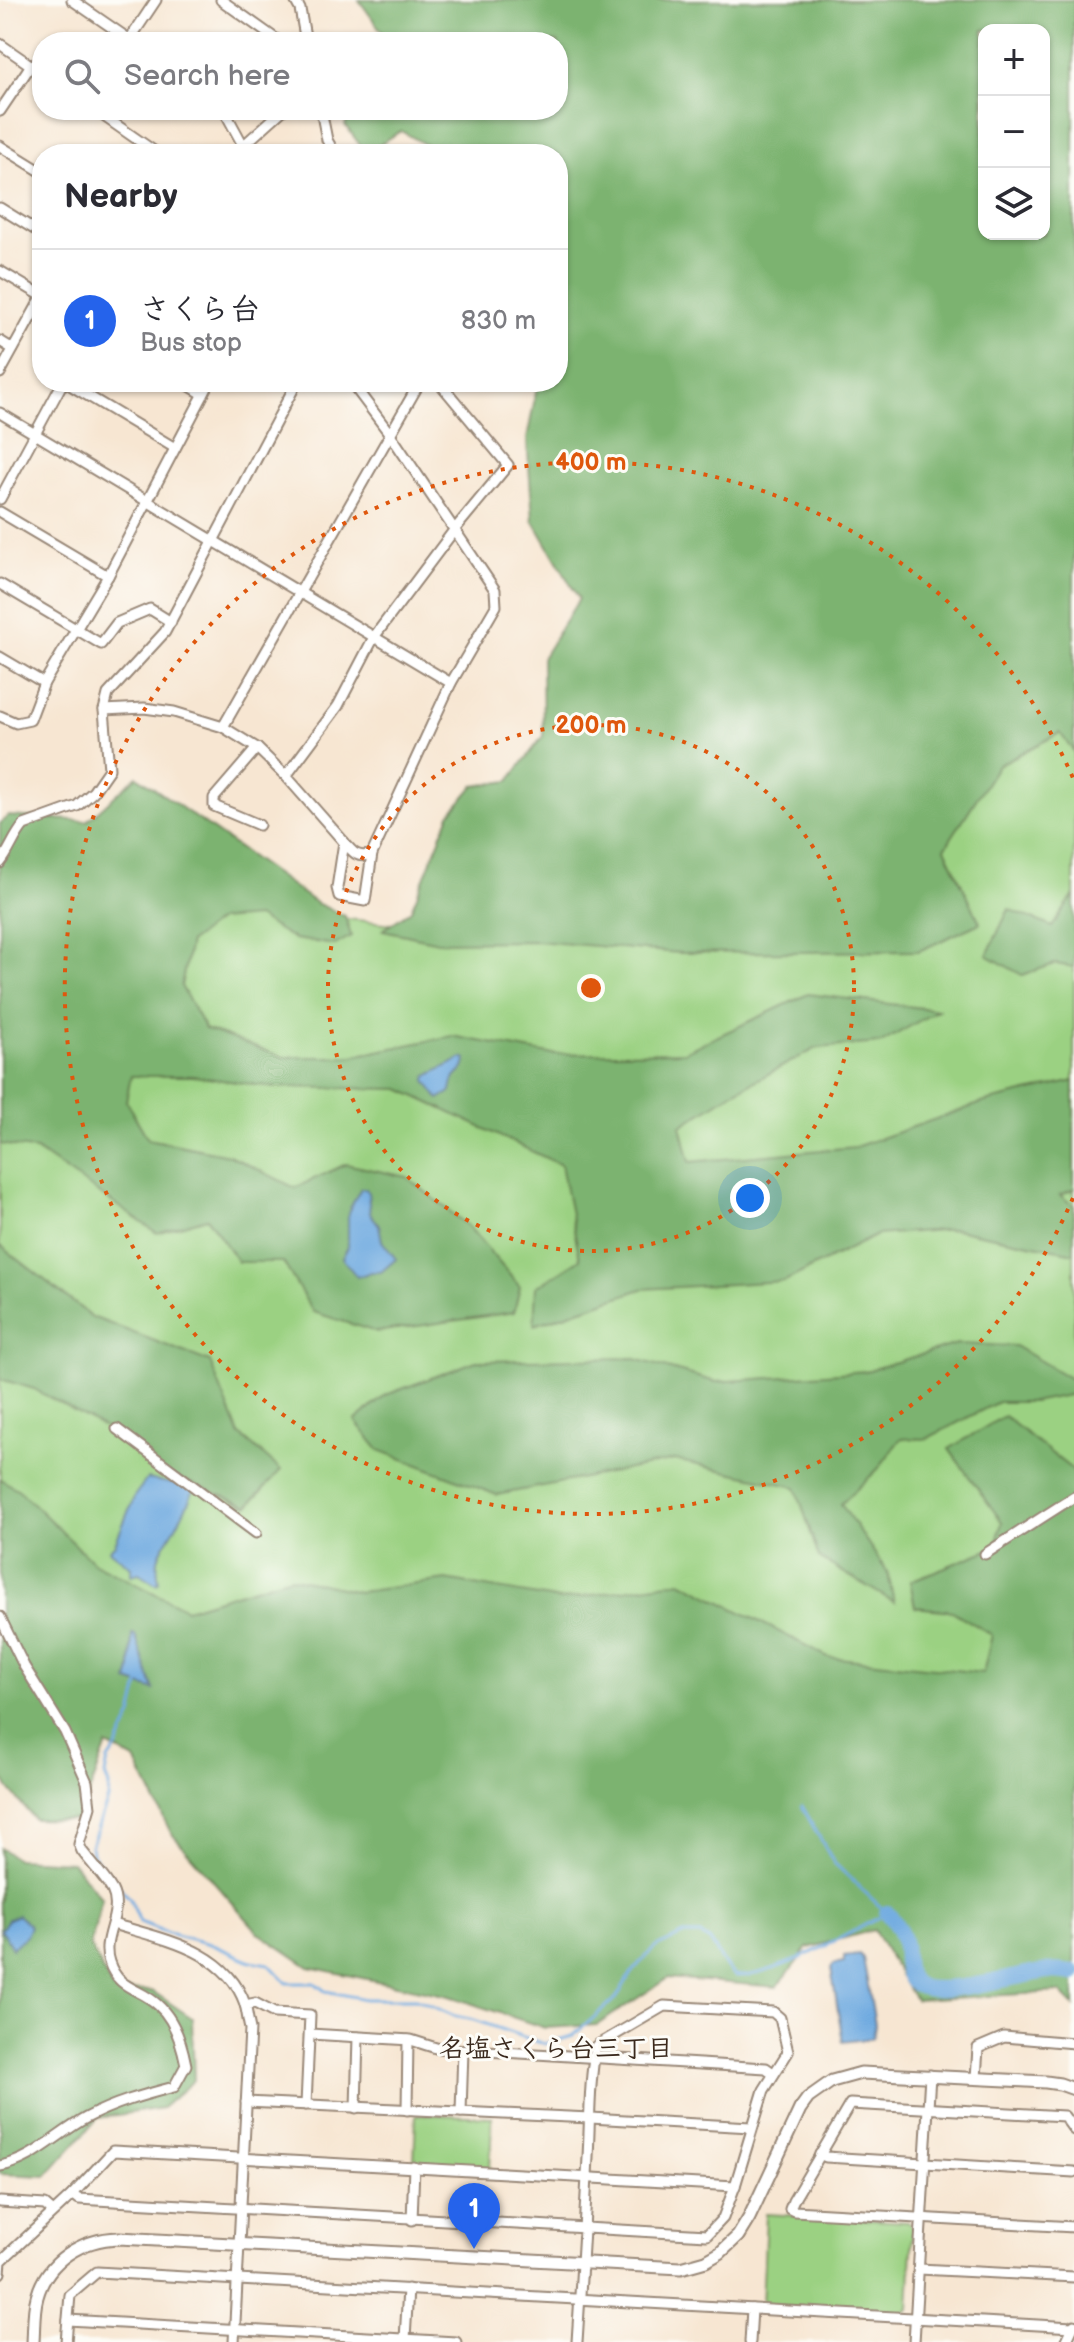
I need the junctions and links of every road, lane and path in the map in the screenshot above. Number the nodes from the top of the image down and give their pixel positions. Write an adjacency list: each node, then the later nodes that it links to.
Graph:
1 (72, 0): 5 (street)
2 (156, 0): 6 (street)
3 (221, 0): 7 (street)
4 (295, 0): 8 (street)
5 (117, 32)
6 (136, 32)
7 (266, 32)
8 (304, 32)
9 (0, 44): 10 (street)
10 (31, 65): 11 (street)
11 (0, 111)
12 (109, 120): 16 (street)
13 (229, 120): 17 (street)
14 (272, 120): 18 (street)
15 (323, 120): 19 (street)
16 (144, 144)
17 (242, 144)
18 (244, 144)
19 (329, 144)
20 (0, 146): 21 (street)
21 (32, 166)
22 (0, 208): 23 (street)
23 (32, 228)
24 (0, 271): 25 (street)
25 (32, 290)
26 (32, 314): 28 (street)
27 (0, 341): 28 (street)
28 (13, 349): 29 (street)
29 (0, 373)
30 (58, 392): 39 (street)
31 (81, 392): 41 (street)
32 (200, 392): 37 (street)
33 (292, 392): 46 (street)
34 (358, 392): 40 (street)
35 (414, 392): 40 (street)
36 (447, 392): 45 (street)
37 (203, 394): 41 (street)
38 (0, 413): 39 (street)
39 (35, 434): 42 (street); 43 (street)
40 (390, 434): 45 (street); 49 (street)
41 (175, 448): 43 (street)
42 (0, 499)
43 (147, 501): 46 (street); 47 (street)
44 (0, 512): 47 (street)
45 (455, 529): 52 (street); 55 (street)
46 (213, 541): 49 (street); 50 (street)
47 (108, 576): 51 (street)
48 (0, 584): 51 (street)
49 (300, 592): 52 (street); 58 (street)
50 (171, 622): 51 (street); 56 (street)
51 (76, 629): 54 (street)
52 (374, 637): 55 (street); 60 (street)
53 (0, 657): 54 (street)
54 (44, 683): 57 (street)
55 (451, 683): 63 (street)
56 (104, 710): 58 (street); 64 (street)
57 (0, 716)
58 (223, 727): 59 (street)
59 (257, 748): 60 (street); 61 (street)
60 (286, 776): 62 (street)
61 (259, 825)
62 (344, 842): 63 (street); 63 (street)
63 (372, 854)
64 (0, 863)
65 (117, 1429): 67 (street)
66 (1074, 1497): 68 (street)
67 (256, 1533)
68 (985, 1554)
69 (0, 1617): 70 (street)
70 (113, 1924): 71 (street); 94 (street)
71 (245, 2005): 72 (street); 82 (street)
72 (310, 2034): 73 (street); 83 (street)
73 (358, 2037): 74 (street); 84 (street)
74 (408, 2040): 76 (street); 86 (street)
75 (1074, 2043): 80 (street)
76 (463, 2050): 77 (street); 87 (street)
77 (594, 2057): 78 (street); 78 (street); 88 (street)
78 (773, 2073): 89 (street)
79 (930, 2075): 80 (street); 85 (street); 109 (street)
80 (976, 2078): 81 (street)
81 (1074, 2089)
82 (246, 2102): 83 (street); 92 (street)
83 (306, 2105): 84 (street)
84 (356, 2108): 86 (street)
85 (928, 2108): 90 (street); 91 (street); 93 (street)
86 (407, 2110): 87 (street)
87 (461, 2112): 88 (street)
88 (590, 2118): 89 (street); 97 (street)
89 (751, 2127): 98 (street)
90 (1074, 2130)
91 (820, 2154): 93 (street); 103 (street)
92 (243, 2158): 95 (street); 99 (street); 101 (street)
93 (925, 2163): 96 (street); 103 (street)
94 (0, 2166)
95 (414, 2167): 97 (street); 104 (street)
96 (1074, 2172)
97 (587, 2177): 98 (street); 106 (street)
98 (735, 2186): 106 (street)
99 (73, 2194): 101 (street); 102 (street)
100 (0, 2202): 102 (street)
101 (241, 2208): 104 (street); 107 (street)
102 (53, 2212): 108 (street)
103 (922, 2218): 105 (street); 110 (street)
104 (412, 2220): 106 (street)
105 (1074, 2227)
106 (584, 2229): 109 (street)
107 (239, 2245): 109 (street); 113 (street); 122 (street)
108 (0, 2261): 111 (street)
109 (582, 2264): 115 (street)
110 (919, 2269): 112 (street); 117 (street)
111 (0, 2273)
112 (1074, 2277)
113 (237, 2280): 114 (street); 118 (street); 120 (street)
114 (408, 2289): 115 (street); 121 (street)
115 (580, 2299): 116 (street); 126 (street)
116 (752, 2309): 117 (street); 127 (street)
117 (916, 2318): 119 (street); 128 (street)
118 (68, 2320): 120 (street); 123 (street)
119 (1074, 2326): 129 (street)
120 (235, 2329): 121 (street); 124 (street)
121 (405, 2339): 125 (street)
122 (33, 2342)
123 (66, 2342)
124 (234, 2342)
125 (456, 2342)
126 (577, 2342)
127 (750, 2342)
128 (914, 2342)
129 (1066, 2342)

